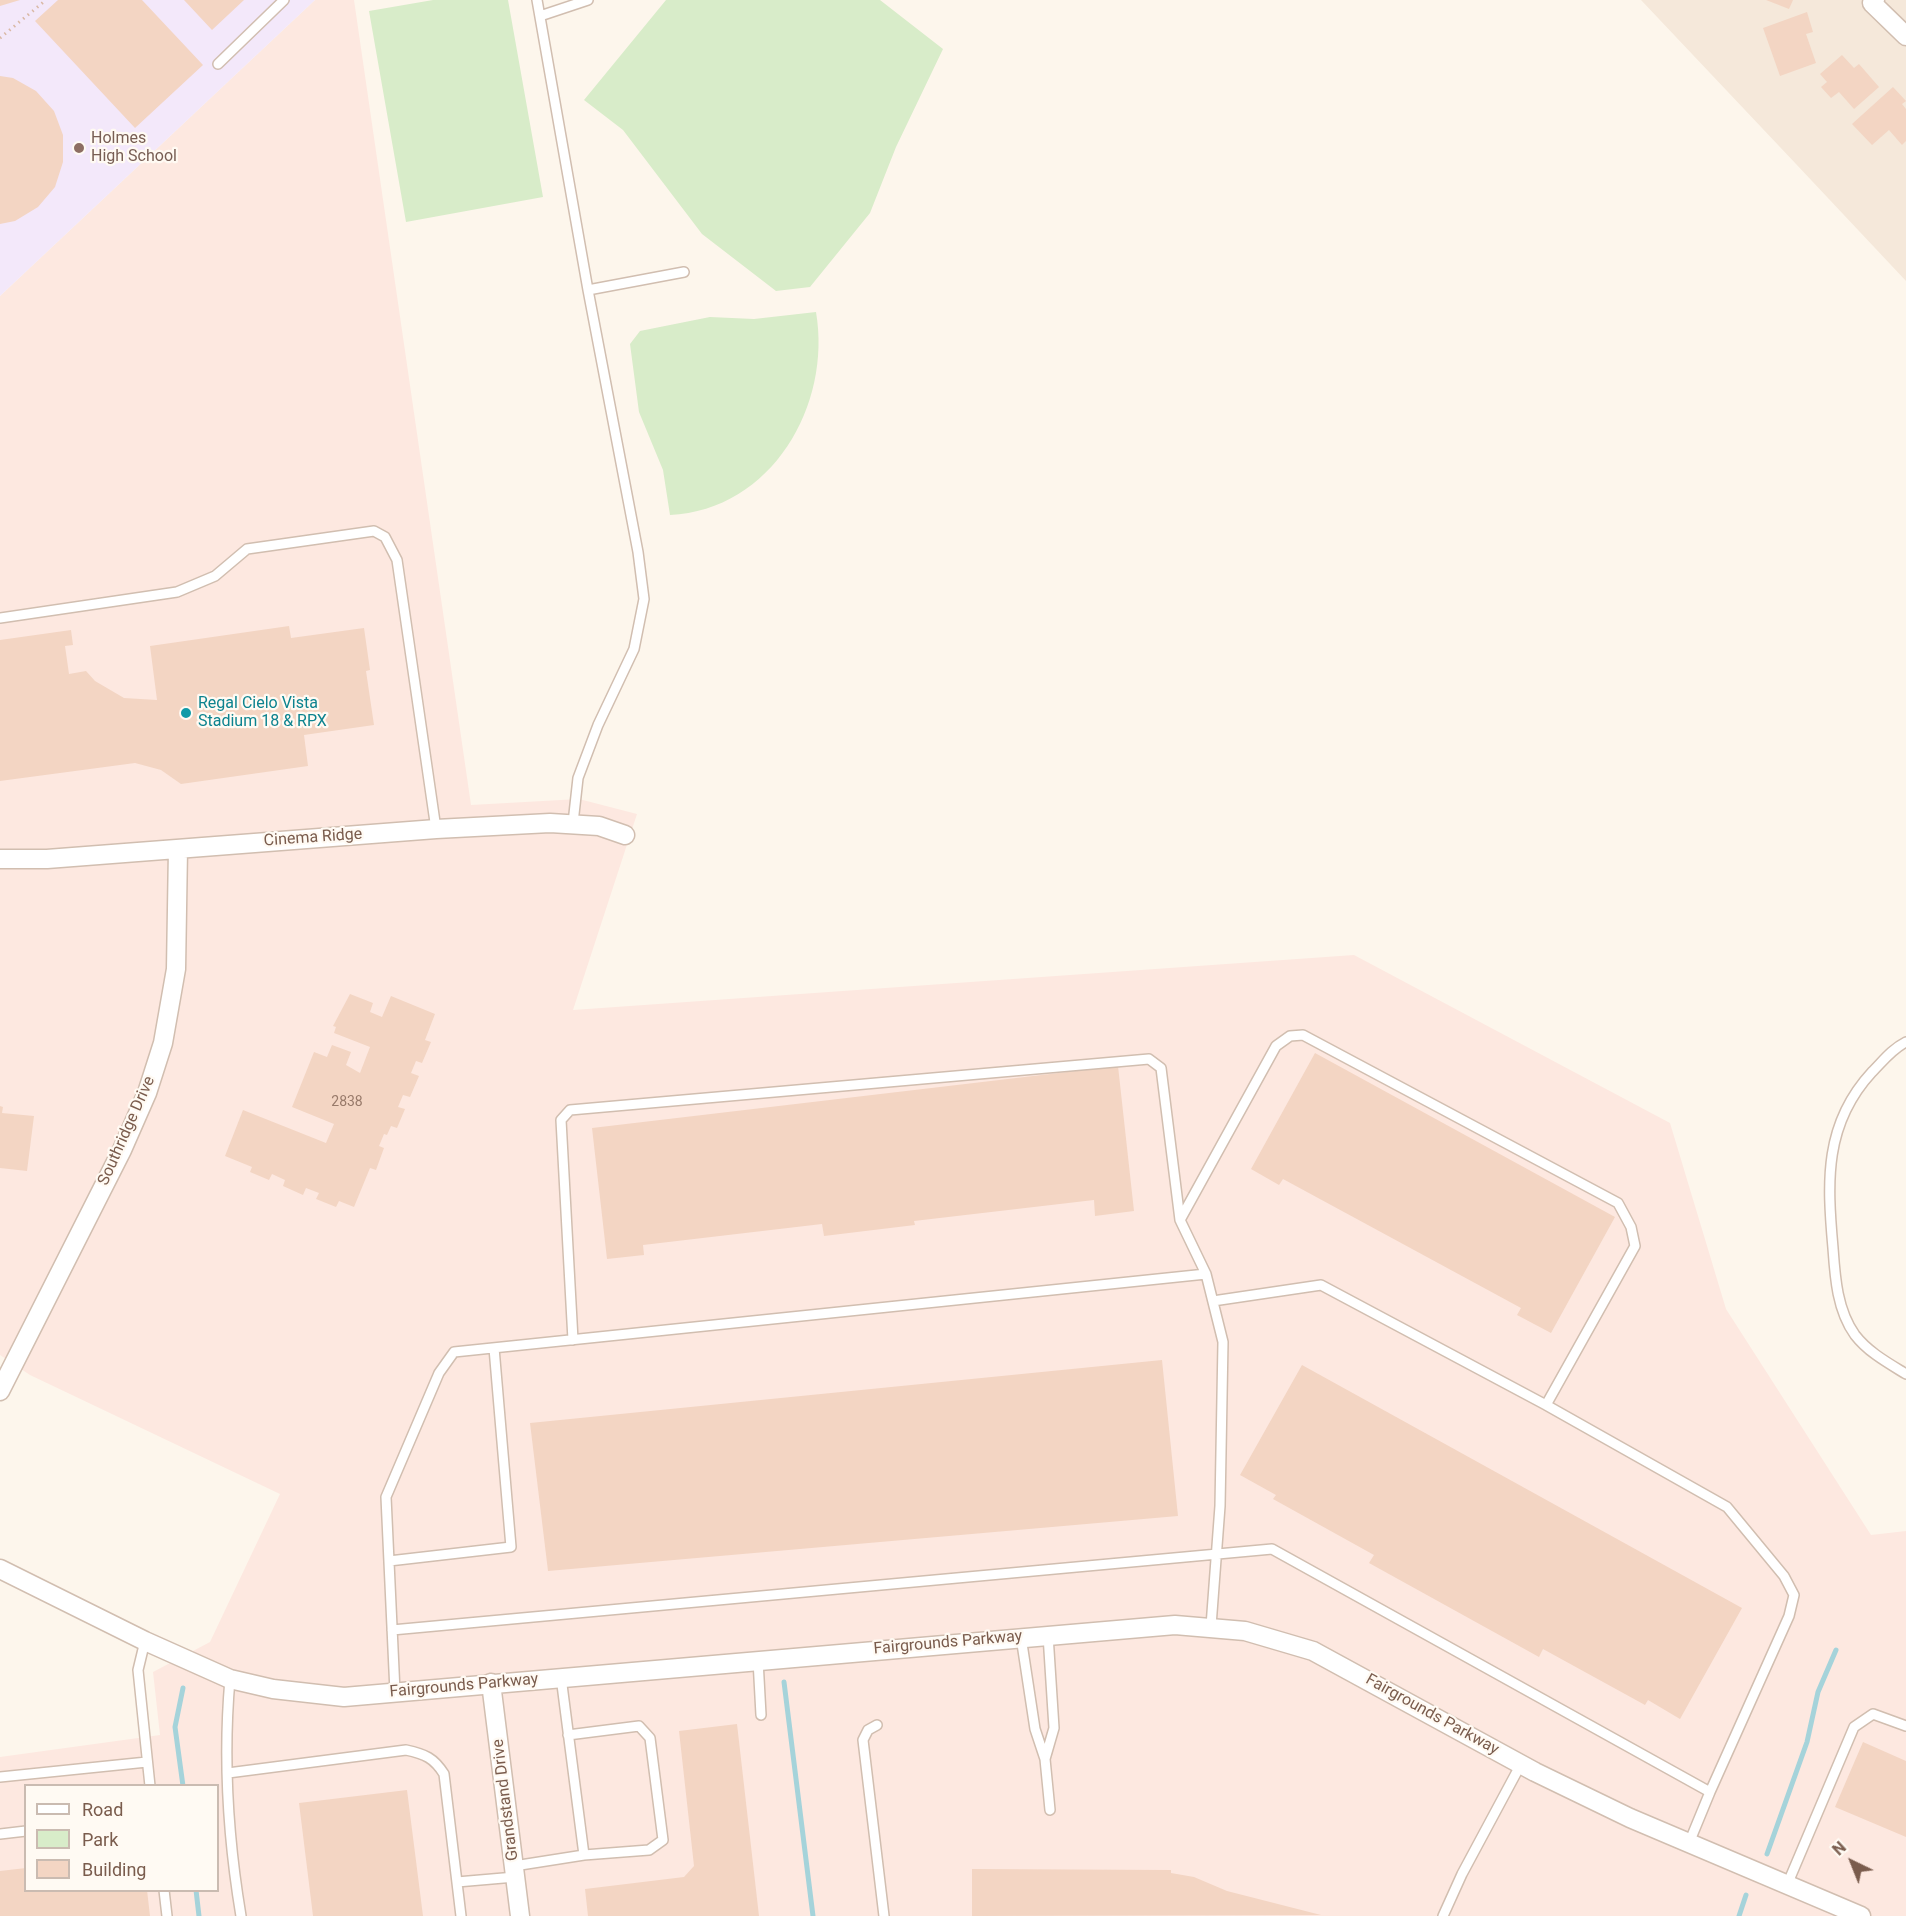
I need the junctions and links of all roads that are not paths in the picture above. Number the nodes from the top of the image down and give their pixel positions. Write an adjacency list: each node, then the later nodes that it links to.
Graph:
1 (284, 0): 7 (lane)
2 (537, 0): 5 (lane)
3 (588, 0): 5 (lane)
4 (1874, 1): 6 (street)
5 (540, 16): 9 (lane)
6 (1906, 36)
7 (218, 64)
8 (684, 272): 9 (lane)
9 (588, 290): 11 (lane)
10 (0, 618): 12 (lane)
11 (573, 823): 12 (street, Cinema Ridge); 13 (street, Cinema Ridge)
12 (436, 829): 14 (street, Cinema Ridge)
13 (625, 835)
14 (178, 849): 15 (street, Cinema Ridge); 23 (street, Southridge Drive)
15 (0, 859)
16 (1906, 1042): 22 (lane)
17 (1180, 1220): 18 (lane); 20 (lane); 24 (lane)
18 (1206, 1274): 19 (lane); 20 (lane)
19 (1213, 1301): 24 (lane); 25 (lane)
20 (573, 1340): 21 (lane)
21 (494, 1348): 26 (lane); 26 (lane)
22 (1906, 1374)
23 (0, 1391)
24 (1546, 1405): 48 (lane)
25 (1216, 1555): 28 (lane); 29 (lane); 48 (lane)
26 (389, 1561): 29 (lane)
27 (0, 1569): 32 (street, Fairgrounds Parkway)
28 (1210, 1626): 30 (street, Fairgrounds Parkway); 44 (street, Fairgrounds Parkway)
29 (392, 1630): 37 (lane)
30 (1048, 1635): 31 (street, Fairgrounds Parkway); 42 (lane)
31 (1021, 1637): 33 (street, Fairgrounds Parkway); 42 (lane)
32 (145, 1641): 35 (street, Fairgrounds Parkway); 43 (lane)
33 (758, 1660): 34 (street, Fairgrounds Parkway); 38 (lane)
34 (561, 1677): 36 (street, Fairgrounds Parkway); 41 (lane)
35 (230, 1679): 37 (street, Fairgrounds Parkway); 45 (lane)
36 (491, 1683): 37 (street, Fairgrounds Parkway); 54 (street, Grandstand Drive)
37 (395, 1692)
38 (761, 1715)
39 (877, 1725): 63 (lane)
40 (1906, 1726): 56 (lane)
41 (568, 1735): 53 (lane); 53 (lane)
42 (1045, 1759): 49 (lane)
43 (147, 1762): 46 (lane); 47 (lane)
44 (1521, 1764): 52 (street, Fairgrounds Parkway); 64 (lane)
45 (228, 1773): 55 (lane); 60 (lane)
46 (0, 1778)
47 (150, 1784)
48 (1710, 1792): 52 (lane)
49 (1050, 1810)
50 (24, 1831): 51 (lane)
51 (0, 1834)
52 (1689, 1843): 56 (street, Fairgrounds Parkway)
53 (584, 1855): 54 (lane)
54 (514, 1871): 55 (lane); 62 (street, Grandstand Drive)
55 (457, 1882): 61 (lane)
56 (1787, 1885): 58 (street, Fairgrounds Parkway)
57 (164, 1892): 59 (lane)
58 (1834, 1911): 65 (street, Fairgrounds Parkway)
59 (167, 1916)
60 (241, 1916)
61 (461, 1916)
62 (520, 1916)
63 (884, 1916)
64 (1443, 1916)
65 (1861, 1916)

